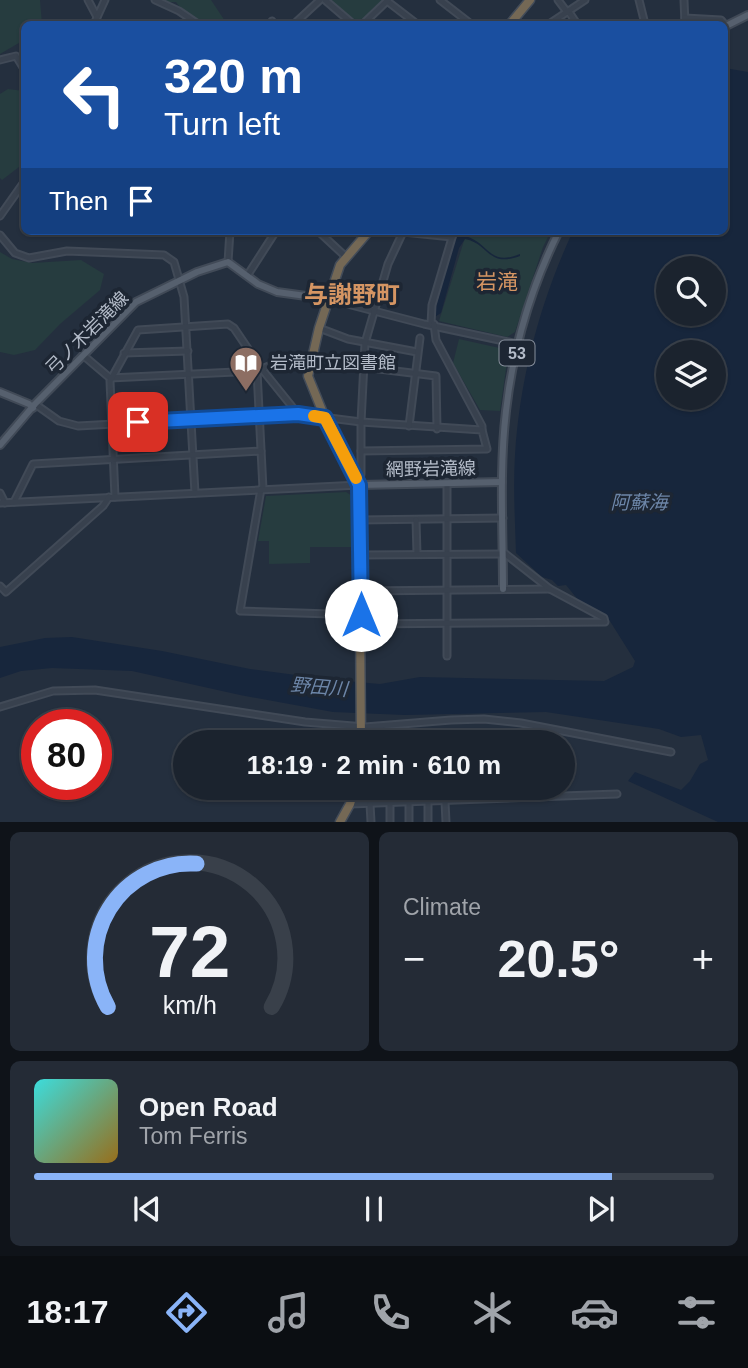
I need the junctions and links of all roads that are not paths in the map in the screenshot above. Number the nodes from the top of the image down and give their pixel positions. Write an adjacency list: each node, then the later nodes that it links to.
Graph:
1 (88, 0): 15 (street)
2 (105, 0): 15 (street)
3 (155, 0): 13 (street)
4 (322, 0): 19 (street); 20 (street)
5 (387, 0): 21 (street); 22 (street)
6 (440, 0): 23 (street)
7 (530, 0): 24 (highway)
8 (558, 0): 12 (street)
9 (585, 0): 12 (street)
10 (639, 0): 27 (street)
11 (684, 0): 28 (street)
12 (568, 12): 25 (street); 26 (street)
13 (183, 15): 17 (street); 18 (street)
14 (748, 15): 30 (main road)
15 (97, 17): 16 (street)
16 (95, 21)
17 (182, 21)
18 (193, 21)
19 (298, 21)
20 (349, 21)
21 (366, 21)
22 (413, 21)
23 (467, 21)
24 (512, 21)
25 (554, 21)
26 (575, 21)
27 (644, 21)
28 (685, 21): 29 (street)
29 (722, 21)
30 (728, 25)
31 (0, 60): 32 (street)
32 (21, 64)
33 (21, 187): 34 (street)
34 (0, 215)
35 (0, 235): 46 (street)
36 (230, 235): 44 (street)
37 (273, 235): 45 (street)
38 (323, 235): 43 (street)
39 (365, 235): 43 (highway)
40 (401, 235): 48 (street)
41 (453, 235): 49 (street)
42 (557, 235): 54 (main road, 網野岩滝線 / 53)
43 (345, 256): 47 (highway)
44 (228, 262): 45 (main road); 46 (main road, 弓ノ木岩滝線)
45 (247, 276): 47 (main road)
46 (180, 281): 50 (street); 58 (main road, 弓ノ木岩滝線)
47 (328, 299): 48 (street); 51 (highway)
48 (373, 309): 49 (street); 53 (street)
49 (433, 324): 54 (street); 75 (street)
50 (186, 327): 55 (street); 57 (street); 60 (street)
51 (319, 328): 53 (street); 61 (highway)
52 (420, 338): 56 (street)
53 (365, 343): 56 (street); 59 (street)
54 (519, 344): 81 (main road, 網野岩滝線 / 53)
55 (188, 351): 57 (street); 62 (street)
56 (417, 352): 63 (street)
57 (124, 354): 64 (street)
58 (83, 356): 64 (street); 66 (main road, 弓ノ木岩滝線)
59 (363, 366): 63 (street); 71 (street)
60 (259, 369): 61 (street); 62 (street); 67 (street); 68 (street)
61 (308, 369): 69 (highway)
62 (188, 373): 64 (street); 70 (street)
63 (414, 373): 73 (street); 74 (street)
64 (110, 379): 72 (street)
65 (0, 391): 66 (main road)
66 (34, 406): 72 (street); 76 (main road, 弓ノ木岩滝線)
67 (298, 414): 68 (street); 69 (street)
68 (259, 416): 70 (street); 77 (street)
69 (325, 418): 71 (street); 83 (highway)
70 (191, 419): 72 (street); 79 (street)
71 (361, 422): 73 (street); 78 (street)
72 (112, 423): 80 (street)
73 (409, 426): 74 (street)
74 (437, 429): 75 (street)
75 (482, 430): 78 (street)
76 (0, 445)
77 (261, 451): 79 (street); 84 (street)
78 (361, 451): 83 (street)
79 (193, 457): 80 (street); 86 (street)
80 (114, 460): 87 (street); 88 (street)
81 (502, 482): 82 (main road, 網野岩滝線); 90 (main road, 網野岩滝線 / 53)
82 (447, 483): 83 (main road, 網野岩滝線); 91 (street)
83 (359, 485): 84 (street); 92 (highway)
84 (262, 489): 86 (street); 103 (street)
85 (0, 493): 89 (street)
86 (195, 493): 87 (street)
87 (112, 497): 88 (street); 98 (street)
88 (14, 502): 89 (street)
89 (3, 503)
90 (503, 518): 91 (street); 94 (main road, 網野岩滝線 / 53)
91 (447, 519): 93 (street); 96 (street)
92 (360, 520): 93 (street); 97 (highway)
93 (416, 520): 95 (street)
94 (503, 553): 96 (street); 99 (main road, 網野岩滝線 / 53); 100 (street)
95 (417, 554): 96 (street); 97 (street)
96 (448, 554): 101 (street)
97 (361, 555): 102 (highway)
98 (0, 586)
99 (503, 589): 100 (street); 101 (street)
100 (550, 589): 104 (street)
101 (447, 590): 102 (street); 104 (street)
102 (362, 591): 103 (highway)
103 (361, 620): 104 (street); 107 (highway)
104 (449, 625): 105 (street)
105 (447, 656)
106 (0, 707): 107 (street)
107 (361, 726): 108 (highway); 109 (street)
108 (361, 730)
109 (671, 752)
110 (617, 794): 113 (street)
111 (351, 800): 116 (highway)
112 (428, 802): 113 (street); 115 (street); 122 (street)
113 (445, 802): 123 (street)
114 (390, 803): 115 (street); 117 (street); 120 (street)
115 (409, 803): 121 (street)
116 (350, 804): 117 (street); 118 (highway)
117 (370, 804): 119 (street)
118 (340, 822)
119 (370, 822)
120 (390, 822)
121 (409, 822)
122 (428, 822)
123 (446, 822)

